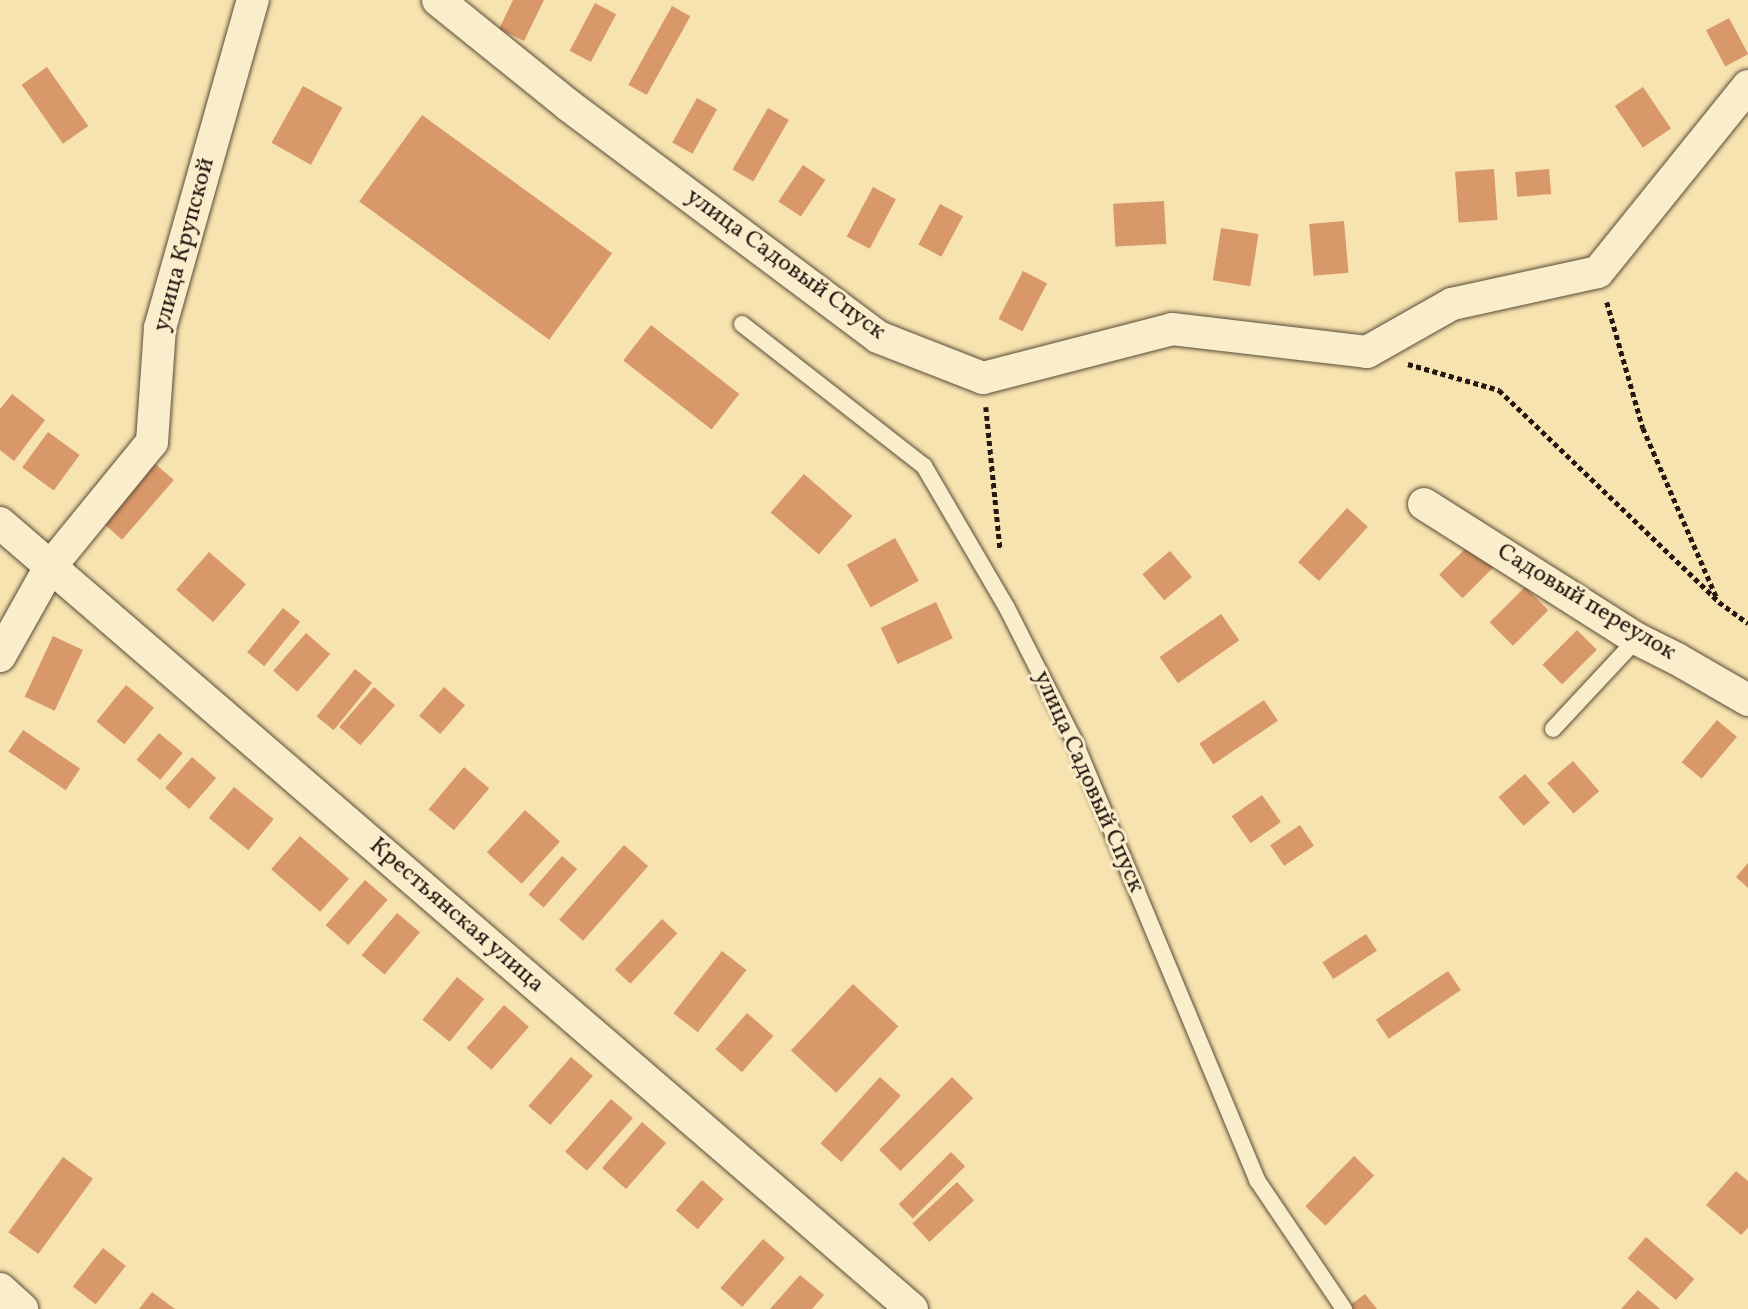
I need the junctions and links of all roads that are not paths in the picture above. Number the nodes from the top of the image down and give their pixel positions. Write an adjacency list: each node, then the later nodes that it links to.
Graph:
1 (253, 0): 7 (street, улица Крупской)
2 (438, 0): 3 (street, улица Садовый Спуск)
3 (1748, 86)
4 (741, 324): 15 (lane, улица Садовый Спуск)
5 (1424, 505): 8 (street, Садовый переулок)
6 (0, 523): 7 (street, Крестьянская улица)
7 (50, 567): 9 (street, улица Крупской); 14 (street, Крестьянская улица)
8 (1637, 639): 10 (street, Садовый переулок); 11 (lane)
9 (0, 656)
10 (1748, 700)
11 (1553, 729)
12 (0, 1289): 13 (street)
13 (22, 1309)
14 (912, 1309)
15 (1344, 1309)

